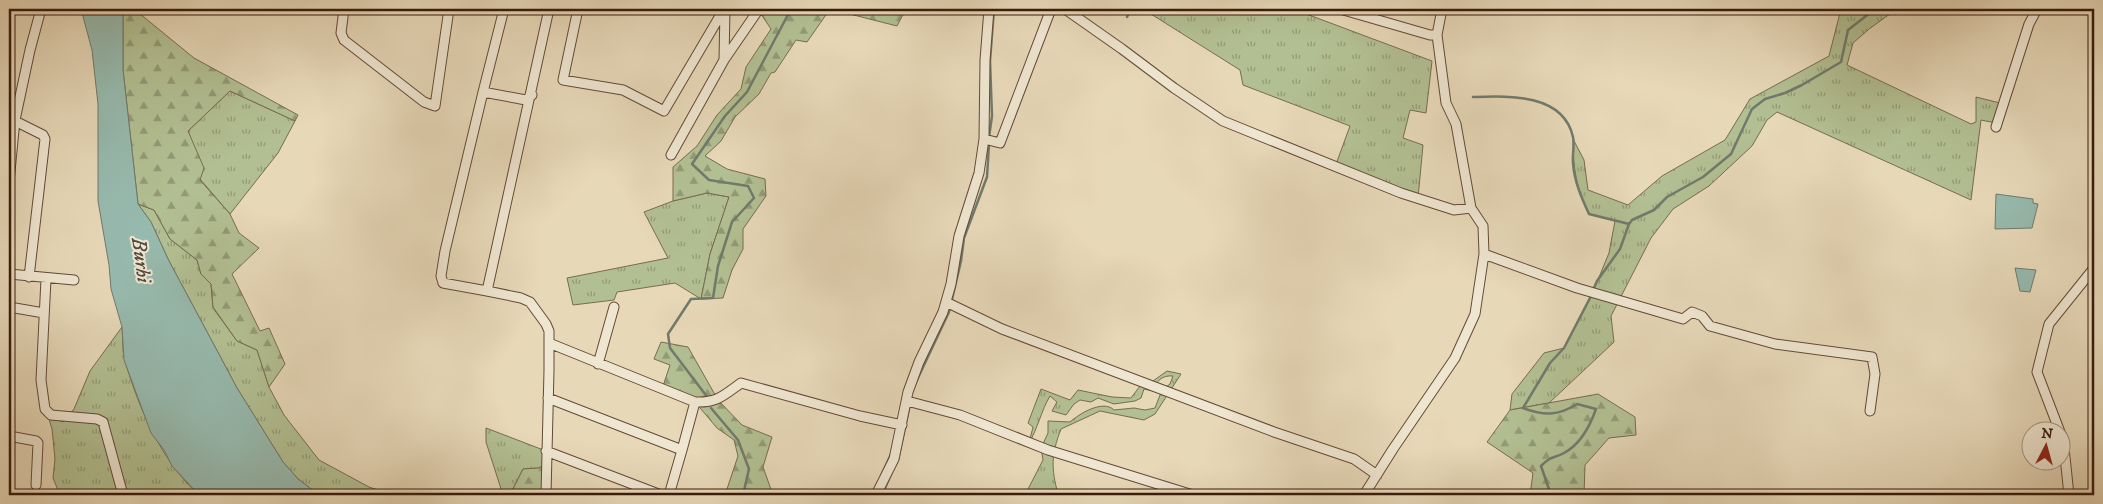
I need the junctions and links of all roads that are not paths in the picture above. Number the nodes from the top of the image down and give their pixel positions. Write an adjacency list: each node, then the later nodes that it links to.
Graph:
1 (41, 9): 19 (street)
2 (344, 9): 3 (street)
3 (449, 9)
4 (504, 9): 17 (street)
5 (549, 9): 18 (street)
6 (578, 9): 7 (street)
7 (724, 9): 16 (street)
8 (759, 9): 16 (street)
9 (989, 9): 21 (street)
10 (1051, 9): 21 (street)
11 (1065, 9): 24 (street)
12 (1340, 9): 15 (street)
13 (1442, 9): 15 (street)
14 (2037, 9): 20 (street)
15 (1437, 36): 24 (street)
16 (724, 60): 22 (street)
17 (483, 92): 18 (street); 31 (street)
18 (532, 95): 31 (street)
19 (12, 119): 23 (street); 28 (street)
20 (1996, 127)
21 (984, 139): 32 (street)
22 (671, 154)
23 (9, 182)
24 (1471, 208): 25 (street)
25 (1484, 254): 41 (street); 48 (street)
26 (2094, 268): 42 (street)
27 (9, 274): 28 (street)
28 (29, 277): 29 (street)
29 (46, 279): 30 (street); 35 (street)
30 (74, 280)
31 (487, 292): 36 (street)
32 (946, 302): 39 (street); 48 (street)
33 (9, 307): 35 (street)
34 (614, 307): 37 (street)
35 (44, 314): 50 (street)
36 (549, 343): 37 (street); 38 (street)
37 (598, 364): 40 (street)
38 (548, 398): 45 (street); 46 (street)
39 (907, 401): 43 (street); 55 (street)
40 (695, 402): 43 (street); 45 (street)
41 (1870, 411)
42 (2056, 422)
43 (902, 425): 54 (street)
44 (9, 436): 49 (street)
45 (682, 450): 53 (street)
46 (546, 451): 51 (street); 52 (street)
47 (2067, 472): 57 (street)
48 (1377, 476): 56 (street)
49 (36, 485)
50 (123, 495)
51 (546, 495)
52 (661, 495)
53 (669, 495)
54 (876, 495)
55 (1193, 495)
56 (1364, 495)
57 (2069, 495)

